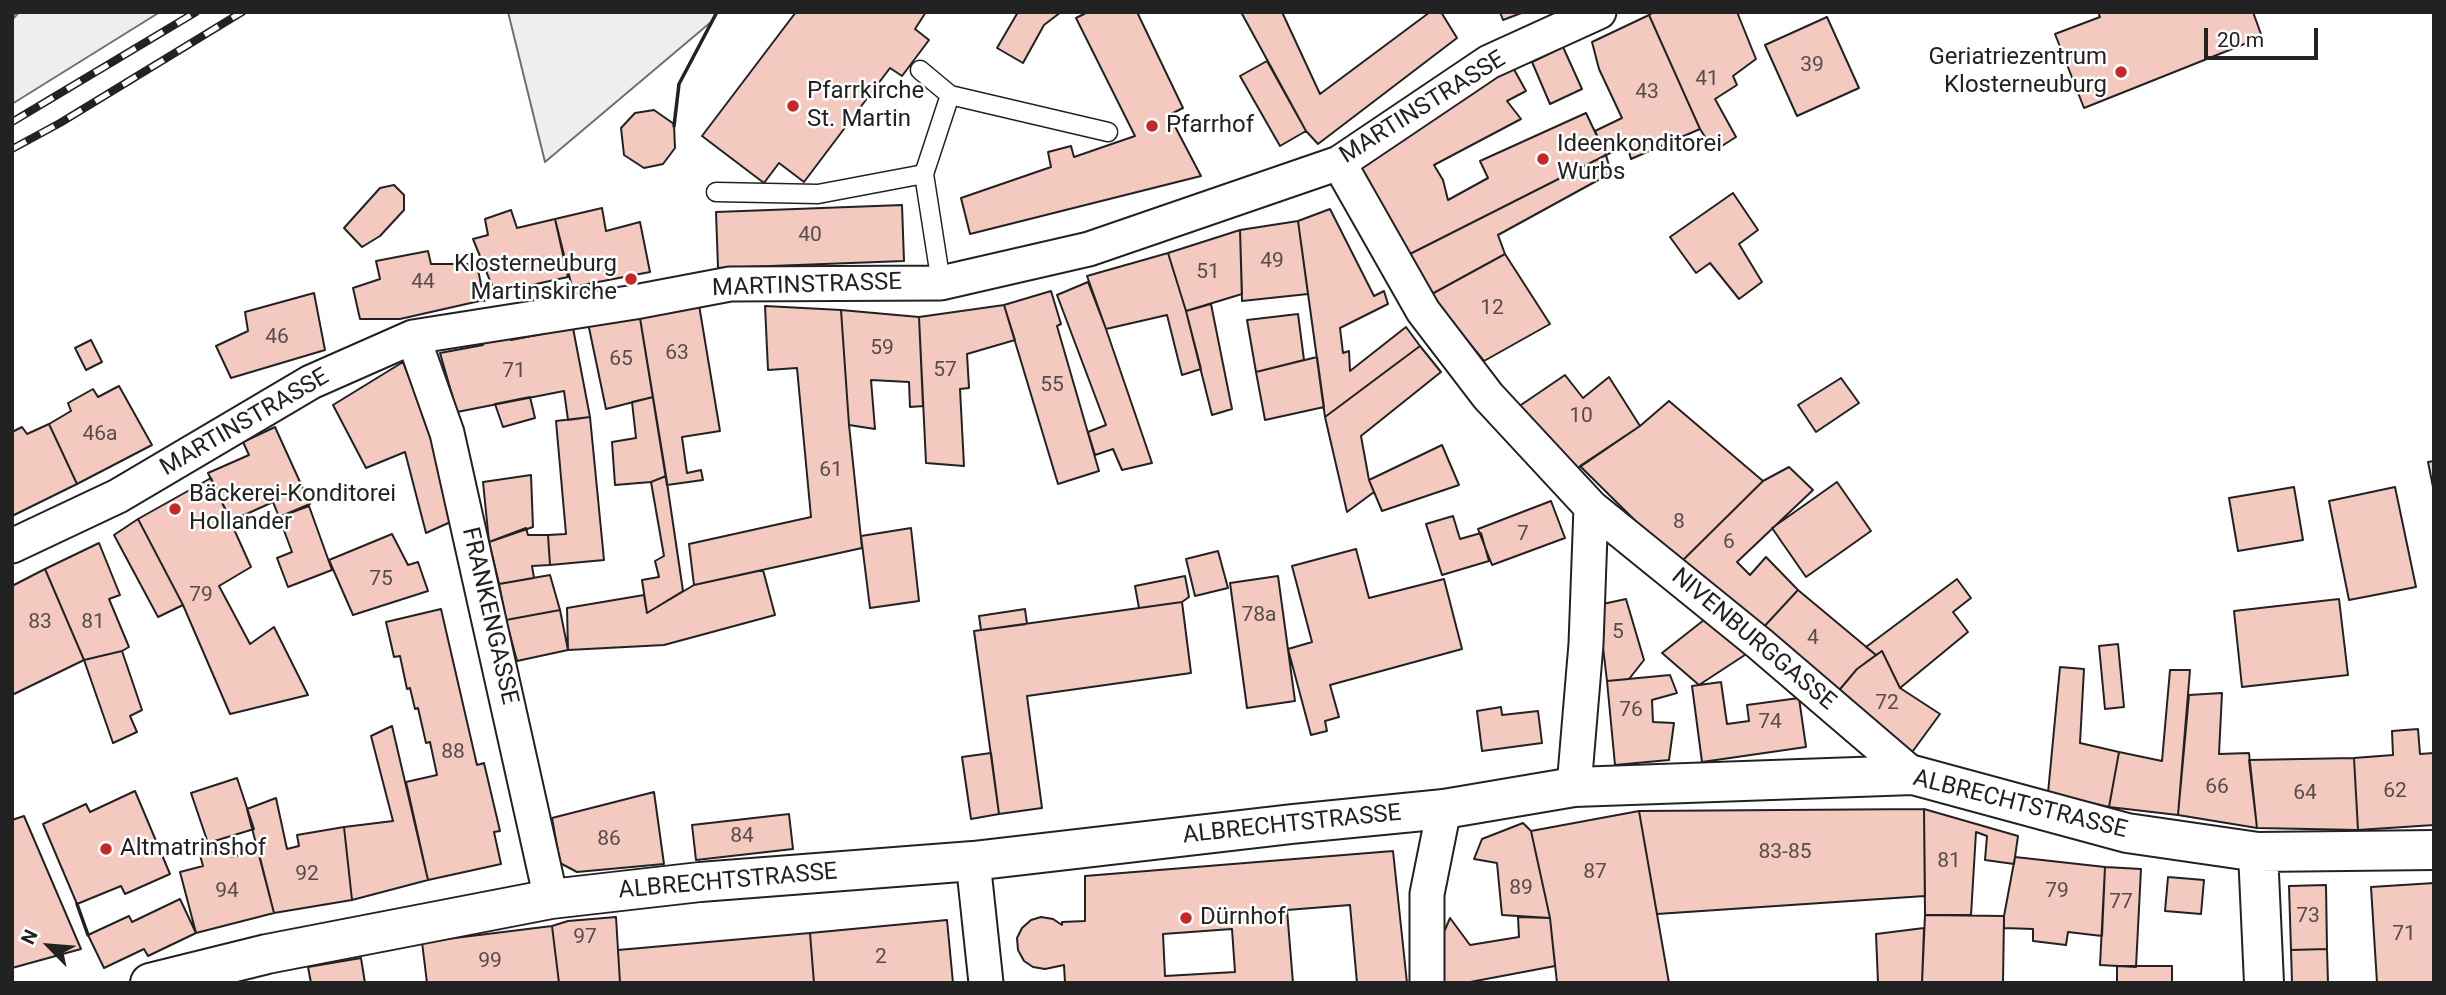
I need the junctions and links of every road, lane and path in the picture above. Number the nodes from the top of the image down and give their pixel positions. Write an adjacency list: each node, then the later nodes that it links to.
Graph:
1 (1599, 12): 5 (street, MARTINSTRASSE)
2 (920, 70): 3 (lane)
3 (950, 95): 4 (lane); 6 (lane)
4 (1108, 132)
5 (1339, 163): 8 (street, MARTINSTRASSE); 10 (street, NIVENBURGGASSE)
6 (924, 174): 7 (lane); 8 (lane)
7 (716, 192)
8 (941, 283): 9 (street, MARTINSTRASSE)
9 (413, 337): 11 (street, MARTINSTRASSE); 18 (street, FRANKENGASSE)
10 (1591, 507): 12 (street, NIVENBURGGASSE); 13 (street)
11 (12, 546)
12 (1913, 775): 13 (main road, ALBRECHTSTRASSE); 16 (main road, ALBRECHTSTRASSE)
13 (1574, 787): 14 (main road, ALBRECHTSTRASSE)
14 (1444, 809): 17 (main road, ALBRECHTSTRASSE); 21 (street)
15 (2434, 850): 16 (main road, ALBRECHTSTRASSE)
16 (2258, 852): 22 (main road)
17 (973, 861): 18 (main road, ALBRECHTSTRASSE); 20 (street)
18 (551, 900): 19 (main road, ALBRECHTSTRASSE)
19 (150, 983)
20 (986, 983)
21 (1427, 983)
22 (2264, 983)

